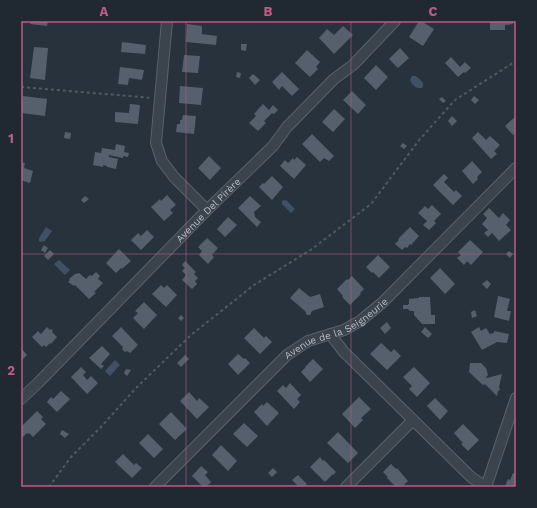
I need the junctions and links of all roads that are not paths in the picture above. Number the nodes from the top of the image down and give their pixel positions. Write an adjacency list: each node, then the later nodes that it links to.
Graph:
1 (167, 21): 4 (street)
2 (395, 21): 4 (street, Avenue Del Pirère)
3 (516, 168): 5 (street, Avenue de la Seigneurie)
4 (207, 210): 6 (street, Avenue Del Pirère)
5 (330, 334): 8 (street); 9 (street, Avenue de la Seigneurie)
6 (21, 398)
7 (516, 398): 11 (street)
8 (413, 420): 10 (street); 11 (street)
9 (155, 487)
10 (346, 487)
11 (486, 487)

